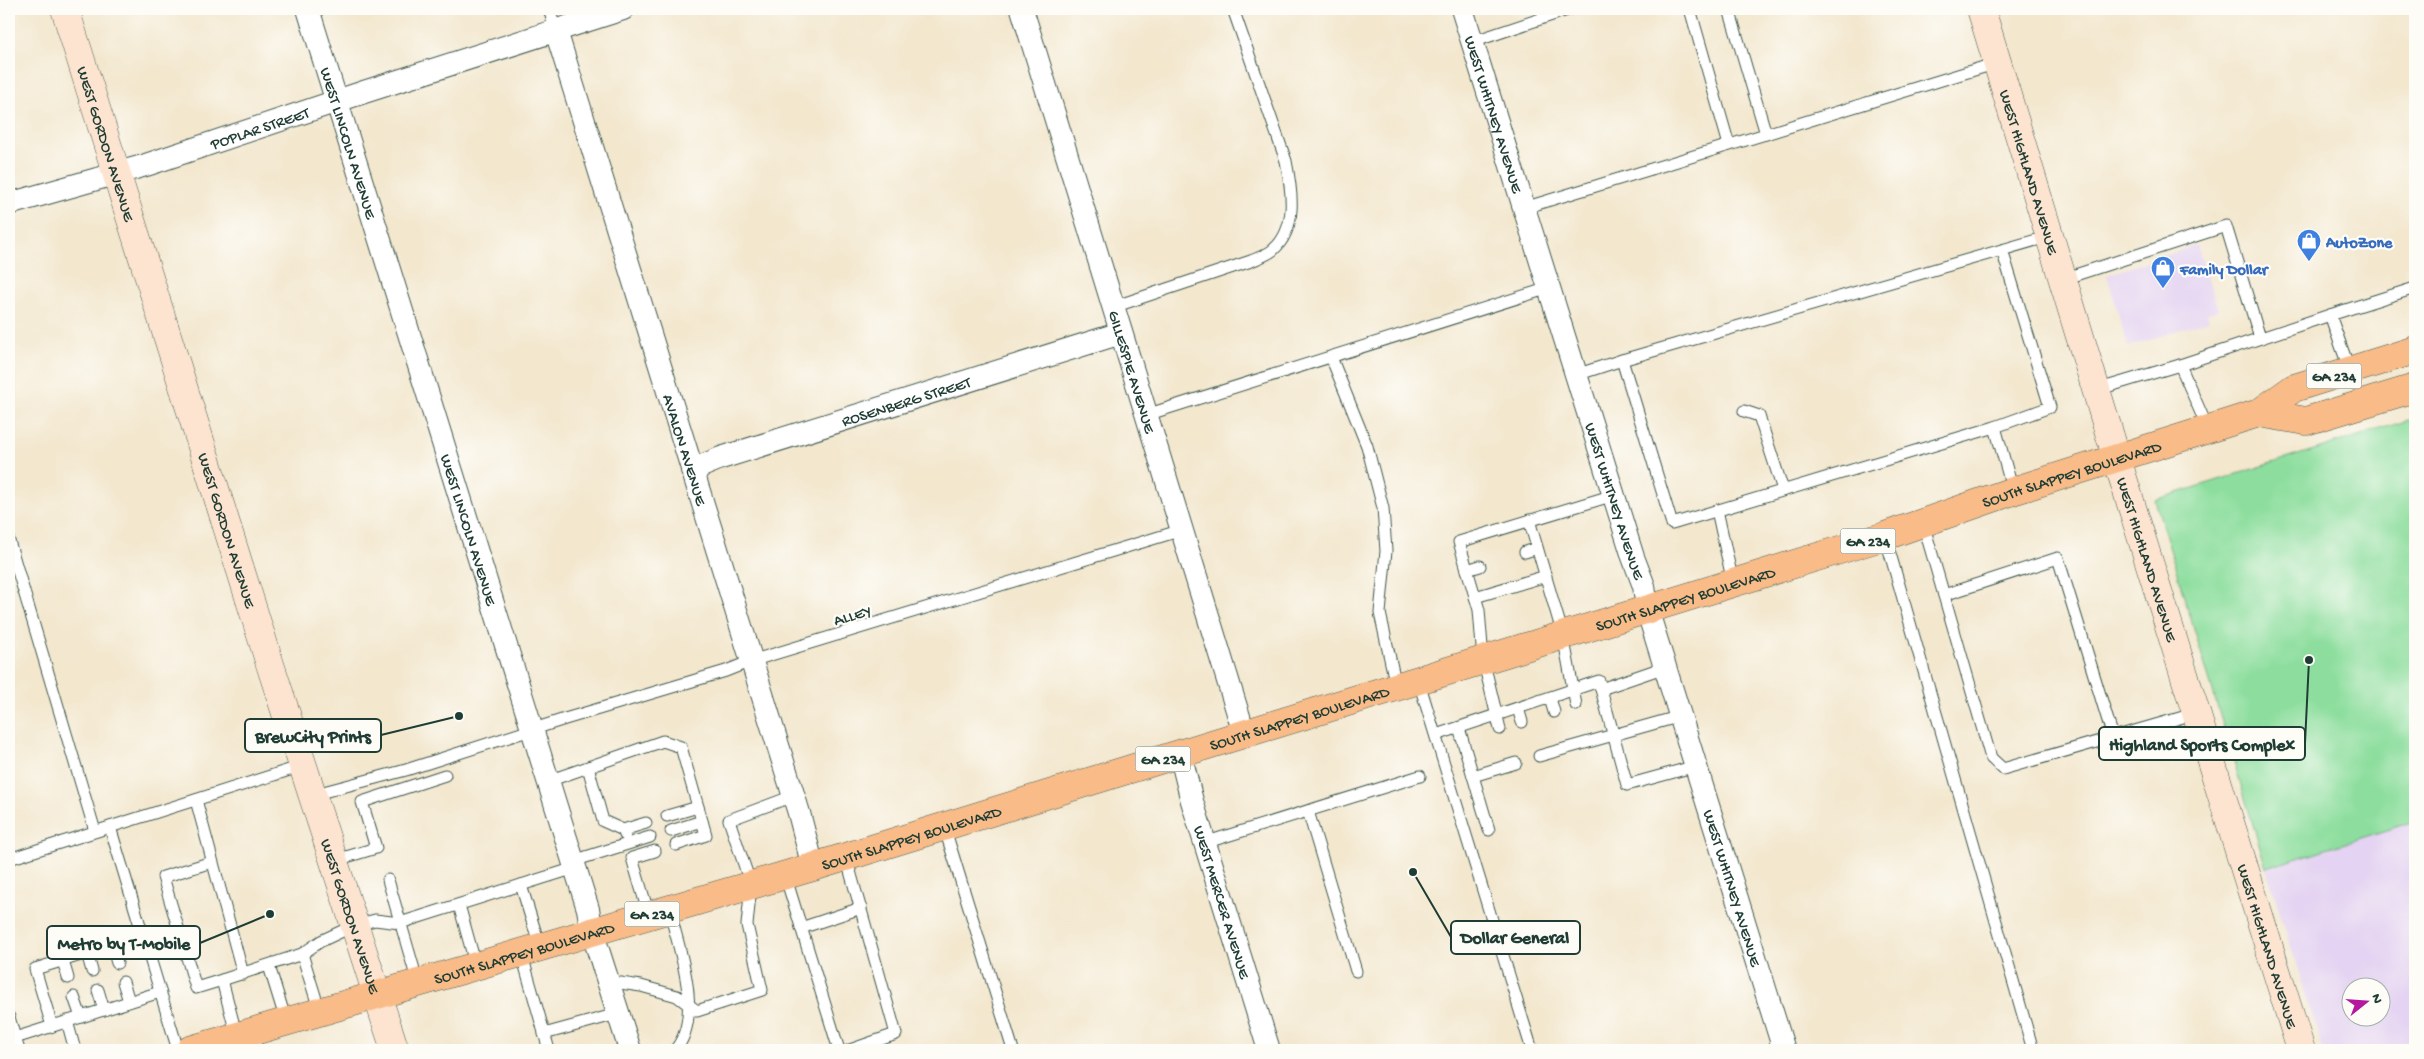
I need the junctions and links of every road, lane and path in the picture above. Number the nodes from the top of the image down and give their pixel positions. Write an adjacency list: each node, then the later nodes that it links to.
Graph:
1 (65, 9): 18 (street, WEST GORDON AVENUE)
2 (308, 9): 15 (street, WEST LINCOLN AVENUE)
3 (549, 9): 12 (lane)
4 (623, 9): 12 (street, POPLAR STREET)
5 (1022, 9): 26 (street, GILLESPIE AVENUE)
6 (1233, 9): 26 (lane)
7 (1462, 9): 13 (street, WEST WHITNEY AVENUE)
8 (1570, 9): 13 (lane)
9 (1690, 9): 17 (lane)
10 (1729, 9): 16 (lane)
11 (1981, 9): 14 (street, WEST HIGHLAND AVENUE)
12 (556, 31): 15 (street, POPLAR STREET); 44 (street, AVALON AVENUE)
13 (1472, 42): 20 (street, WEST WHITNEY AVENUE)
14 (1997, 63): 16 (lane); 21 (street, WEST HIGHLAND AVENUE)
15 (337, 101): 18 (street, POPLAR STREET); 80 (street, WEST LINCOLN AVENUE)
16 (1766, 134): 17 (lane)
17 (1729, 145): 20 (lane)
18 (116, 174): 19 (street, POPLAR STREET); 90 (street, WEST GORDON AVENUE)
19 (9, 204)
20 (1524, 208): 24 (street, WEST WHITNEY AVENUE)
21 (2050, 236): 22 (lane); 23 (street, WEST HIGHLAND AVENUE)
22 (2002, 250): 32 (lane); 41 (lane)
23 (2063, 279): 29 (lane); 37 (street, WEST HIGHLAND AVENUE)
24 (1549, 288): 31 (lane); 35 (street, WEST WHITNEY AVENUE)
25 (2414, 288): 27 (lane)
26 (1113, 307): 28 (street, GILLESPIE AVENUE)
27 (2330, 315): 29 (lane); 34 (lane)
28 (1121, 333): 40 (street, GILLESPIE AVENUE); 44 (street, ROSENBERG STREET)
29 (2260, 338): 33 (lane)
30 (2415, 350): 34 (main road, SOUTH SLAPPEY BOULEVARD / GA 234)
31 (1331, 357): 40 (lane); 67 (lane)
32 (1622, 360): 35 (lane); 48 (lane)
33 (2180, 365): 37 (lane); 42 (lane)
34 (2350, 371): 39 (main road, SOUTH SLAPPEY BOULEVARD / GA 234)
35 (1576, 375): 47 (street, WEST WHITNEY AVENUE)
36 (2415, 388): 39 (main road, SOUTH SLAPPEY BOULEVARD / GA 234)
37 (2096, 390): 43 (street, WEST HIGHLAND AVENUE)
38 (1744, 411): 45 (lane)
39 (2259, 413): 42 (main road, SOUTH SLAPPEY BOULEVARD / GA 234)
40 (1146, 415): 51 (street, GILLESPIE AVENUE)
41 (1994, 427): 45 (lane); 46 (lane)
42 (2208, 429): 43 (main road, SOUTH SLAPPEY BOULEVARD / GA 234)
43 (2117, 459): 46 (main road, SOUTH SLAPPEY BOULEVARD / GA 234); 74 (street, WEST HIGHLAND AVENUE)
44 (692, 470): 65 (street, AVALON AVENUE)
45 (1783, 490): 48 (lane)
46 (2014, 491): 50 (main road, SOUTH SLAPPEY BOULEVARD / GA 234)
47 (1614, 495): 49 (lane); 62 (street, WEST WHITNEY AVENUE)
48 (1717, 510): 59 (lane)
49 (1529, 520): 54 (lane); 57 (lane)
50 (1923, 523): 52 (main road, SOUTH SLAPPEY BOULEVARD / GA 234); 60 (lane)
51 (1182, 530): 65 (lane, ALLEY); 82 (street, GILLESPIE AVENUE)
52 (1885, 536): 59 (main road, SOUTH SLAPPEY BOULEVARD / GA 234); 182 (lane)
53 (9, 541): 110 (lane)
54 (1537, 548): 55 (lane); 58 (lane)
55 (1525, 552)
56 (1480, 566): 57 (lane)
57 (1467, 570): 61 (lane)
58 (1546, 576): 61 (lane); 63 (lane)
59 (1733, 584): 62 (main road, SOUTH SLAPPEY BOULEVARD / GA 234)
60 (1944, 595): 85 (lane); 85 (lane)
61 (1475, 597): 64 (lane)
62 (1647, 609): 63 (main road, SOUTH SLAPPEY BOULEVARD / GA 234); 66 (street, WEST WHITNEY AVENUE)
63 (1563, 635): 64 (main road, SOUTH SLAPPEY BOULEVARD / GA 234); 69 (lane)
64 (1483, 659): 67 (main road, SOUTH SLAPPEY BOULEVARD / GA 234); 75 (lane)
65 (751, 661): 80 (lane, ALLEY); 98 (street, AVALON AVENUE)
66 (1665, 667): 68 (lane); 76 (street, WEST WHITNEY AVENUE)
67 (1407, 683): 82 (main road, SOUTH SLAPPEY BOULEVARD / GA 234); 84 (lane)
68 (1601, 688): 69 (lane); 83 (lane)
69 (1572, 691): 70 (lane); 71 (lane)
70 (1550, 698): 72 (lane); 73 (lane)
71 (1576, 705)
72 (1518, 708): 75 (lane); 77 (lane)
73 (1554, 712)
74 (2197, 713): 85 (lane); 183 (street, WEST HIGHLAND AVENUE)
75 (1496, 716): 78 (lane); 79 (lane)
76 (1681, 716): 83 (lane); 91 (street, WEST WHITNEY AVENUE)
77 (1522, 722)
78 (1459, 728): 84 (lane); 95 (lane)
79 (1500, 729)
80 (532, 730): 96 (street, WEST LINCOLN AVENUE); 97 (lane, ALLEY)
81 (1584, 731): 86 (lane)
82 (1244, 733): 87 (main road, SOUTH SLAPPEY BOULEVARD / GA 234)
83 (1612, 735): 86 (lane); 91 (lane)
84 (1436, 736): 180 (lane)
85 (2113, 737)
86 (1587, 743): 88 (lane)
87 (1180, 753): 105 (main road, SOUTH SLAPPEY BOULEVARD / GA 234); 112 (street, WEST MERCER AVENUE)
88 (1539, 756)
89 (1511, 761): 95 (lane)
90 (302, 766): 97 (street, WEST GORDON AVENUE); 99 (lane)
91 (1696, 766): 181 (street, WEST WHITNEY AVENUE)
92 (588, 767): 96 (lane); 100 (lane); 107 (lane)
93 (445, 775): 119 (lane)
94 (1420, 776): 101 (lane)
95 (1473, 776): 109 (lane)
96 (548, 781): 121 (street, WEST LINCOLN AVENUE)
97 (312, 795): 119 (street, WEST GORDON AVENUE)
98 (793, 796): 122 (street, AVALON AVENUE); 126 (lane)
99 (196, 800): 106 (lane); 120 (lane)
100 (698, 807): 102 (lane); 103 (lane)
101 (1308, 810): 112 (lane); 144 (lane)
102 (667, 816)
103 (702, 820): 108 (lane); 114 (lane)
104 (646, 823): 107 (lane)
105 (944, 826): 116 (main road, SOUTH SLAPPEY BOULEVARD / GA 234); 178 (lane)
106 (110, 827): 110 (lane); 134 (lane)
107 (623, 830): 113 (lane)
108 (672, 830)
109 (1489, 830)
110 (95, 831): 117 (lane)
111 (650, 837): 113 (lane)
112 (1204, 843): 179 (street, WEST MERCER AVENUE)
113 (628, 844): 118 (lane); 121 (lane)
114 (676, 845)
115 (655, 851): 118 (lane)
116 (846, 857): 122 (main road, SOUTH SLAPPEY BOULEVARD / GA 234); 128 (lane)
117 (9, 858)
118 (632, 858): 129 (lane)
119 (333, 861): 131 (street, WEST GORDON AVENUE)
120 (212, 862): 145 (lane); 147 (lane)
121 (574, 865): 125 (lane); 133 (street, WEST LINCOLN AVENUE)
122 (813, 867): 123 (main road, SOUTH SLAPPEY BOULEVARD / GA 234)
123 (785, 875): 126 (main road, SOUTH SLAPPEY BOULEVARD / GA 234); 132 (lane)
124 (388, 880): 130 (lane)
125 (521, 885): 127 (lane); 136 (lane)
126 (751, 885): 129 (main road, SOUTH SLAPPEY BOULEVARD / GA 234); 156 (lane)
127 (458, 905): 130 (lane); 142 (lane)
128 (861, 908): 132 (lane); 177 (lane)
129 (659, 912): 133 (main road, SOUTH SLAPPEY BOULEVARD / GA 234); 156 (lane)
130 (400, 923): 131 (lane); 150 (lane)
131 (354, 926): 138 (lane); 153 (street, WEST GORDON AVENUE)
132 (801, 928): 176 (lane)
133 (592, 932): 136 (main road, SOUTH SLAPPEY BOULEVARD / GA 234); 148 (street, WEST LINCOLN AVENUE)
134 (143, 936): 135 (lane); 152 (lane)
135 (112, 946): 137 (lane); 140 (lane)
136 (530, 950): 142 (main road, SOUTH SLAPPEY BOULEVARD / GA 234); 165 (lane)
137 (87, 954): 139 (lane); 143 (lane)
138 (302, 954): 141 (lane); 158 (lane)
139 (63, 961): 146 (lane); 164 (lane)
140 (118, 963)
141 (269, 966): 145 (lane); 163 (lane)
142 (476, 966): 150 (main road, SOUTH SLAPPEY BOULEVARD / GA 234)
143 (92, 971)
144 (1356, 971)
145 (243, 974): 147 (lane)
146 (68, 978)
147 (222, 980): 167 (lane)
148 (607, 981): 156 (lane); 159 (street, WEST LINCOLN AVENUE)
149 (123, 982): 155 (lane)
150 (418, 983): 153 (main road, SOUTH SLAPPEY BOULEVARD / GA 234)
151 (98, 990): 157 (lane)
152 (160, 992): 155 (lane); 170 (lane)
153 (377, 995): 158 (main road, SOUTH SLAPPEY BOULEVARD / GA 234); 172 (street, WEST GORDON AVENUE)
154 (74, 997): 161 (lane)
155 (130, 1001): 157 (lane)
156 (688, 1004): 175 (lane)
157 (104, 1010): 161 (lane)
158 (320, 1012): 163 (main road, SOUTH SLAPPEY BOULEVARD / GA 234)
159 (617, 1014): 165 (lane); 174 (street, WEST LINCOLN AVENUE)
160 (9, 1017): 166 (lane)
161 (81, 1017): 162 (lane)
162 (67, 1021): 164 (lane); 169 (lane)
163 (286, 1022): 167 (main road, SOUTH SLAPPEY BOULEVARD / GA 234)
164 (52, 1026): 166 (lane)
165 (544, 1034): 173 (lane)
166 (15, 1038): 168 (lane)
167 (249, 1040): 171 (main road, SOUTH SLAPPEY BOULEVARD / GA 234)
168 (19, 1050)
169 (76, 1050)
170 (178, 1050)
171 (190, 1050)
172 (396, 1050)
173 (549, 1050)
174 (630, 1050)
175 (675, 1050)
176 (839, 1050)
177 (850, 1050)
178 (1013, 1050)
179 (1268, 1050)
180 (1532, 1050)
181 (1784, 1050)
182 (2033, 1050)
183 (2301, 1050)

